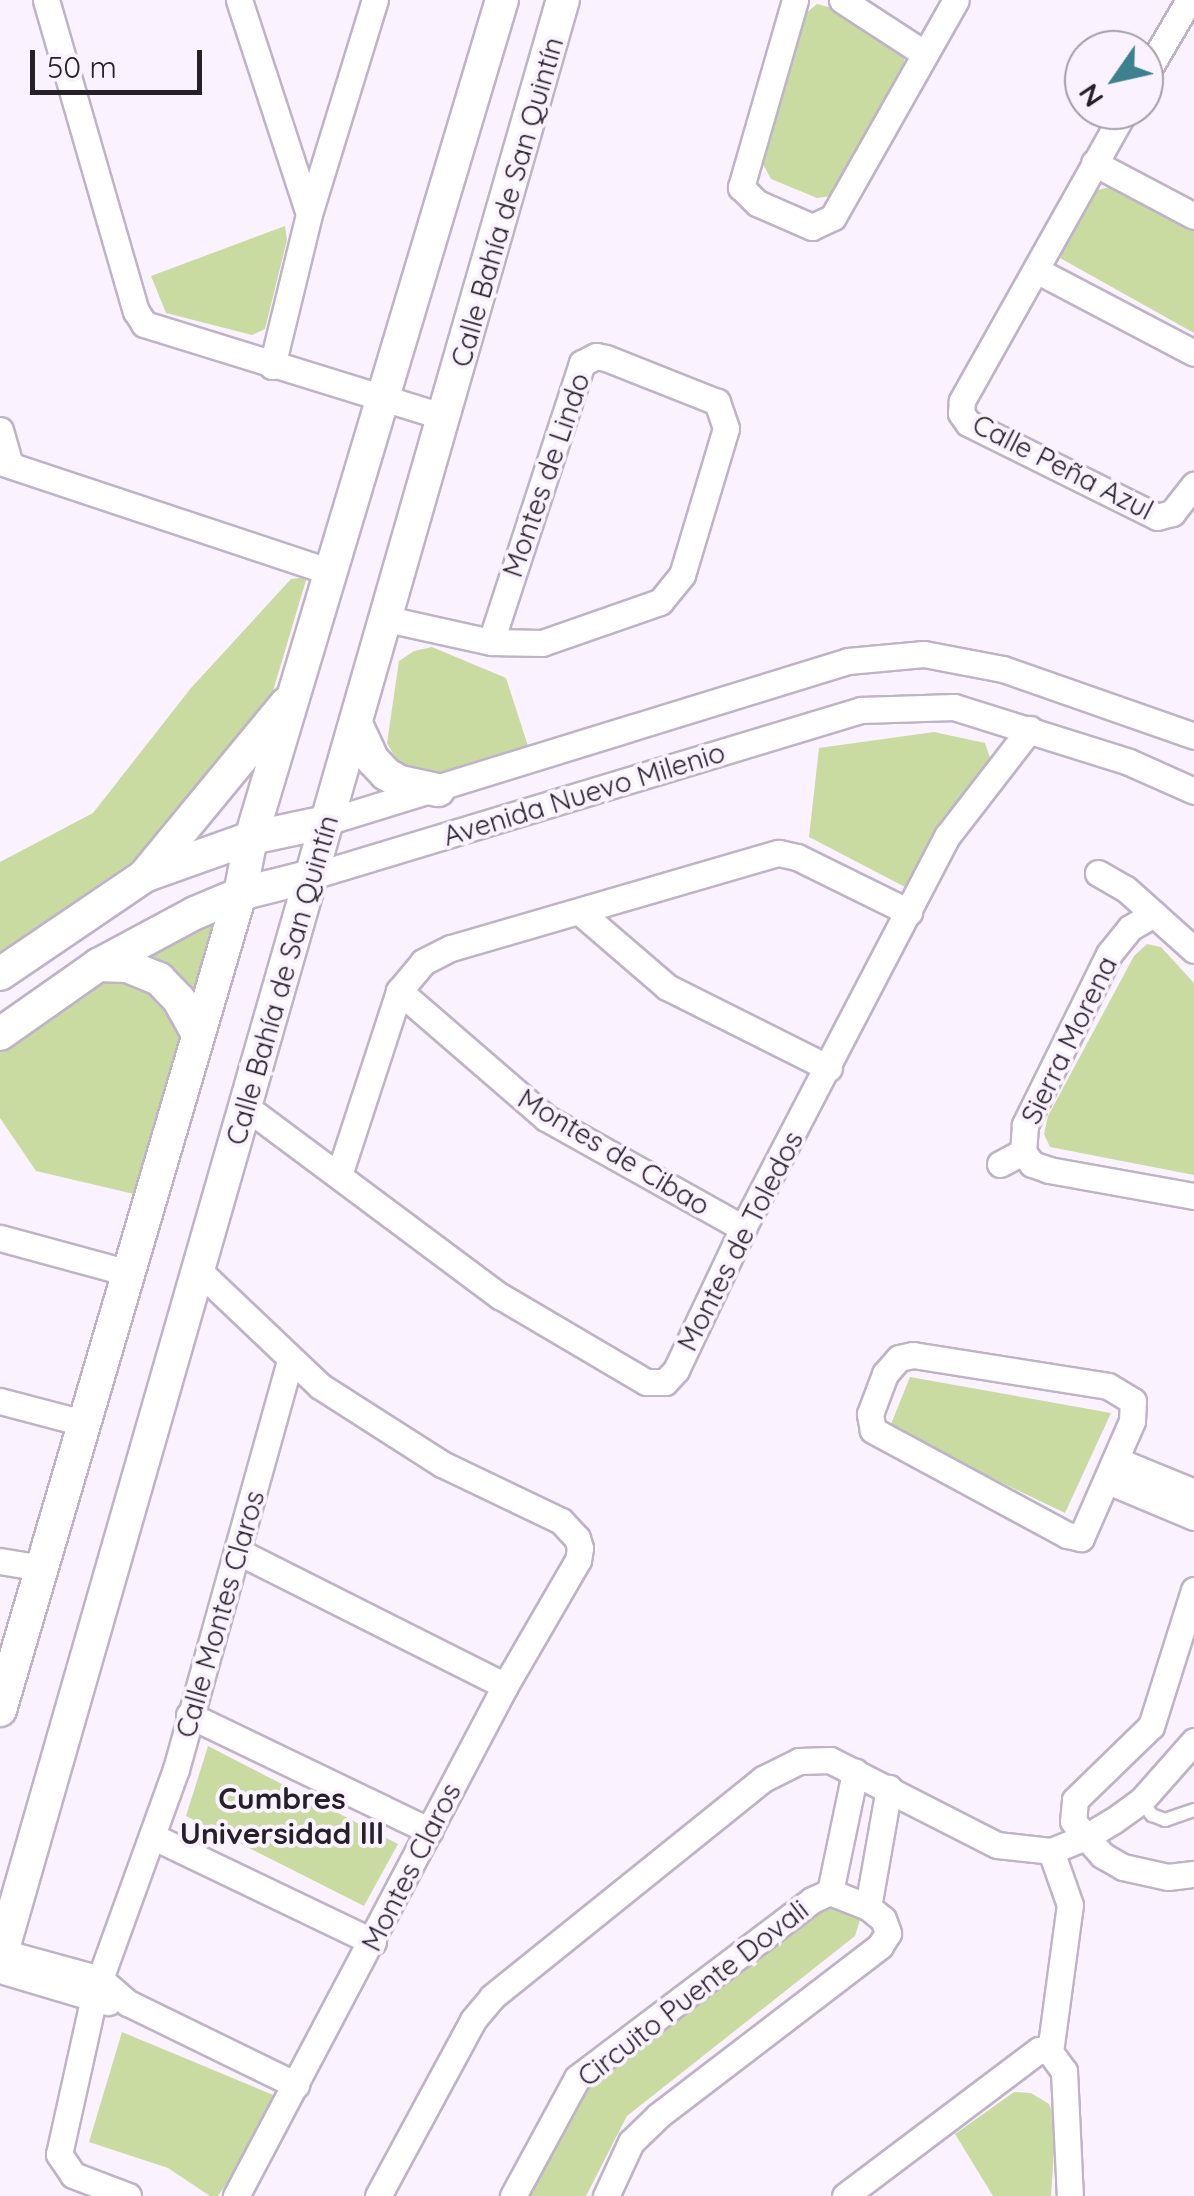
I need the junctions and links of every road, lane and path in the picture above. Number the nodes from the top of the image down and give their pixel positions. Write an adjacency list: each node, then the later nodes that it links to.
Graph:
1 (46, 0): 18 (street)
2 (239, 0): 14 (street)
3 (375, 0): 14 (street)
4 (502, 0): 19 (street)
5 (563, 0): 20 (street, Calle Bahía de San Quintín)
6 (794, 0): 11 (street)
7 (842, 0): 11 (street)
8 (956, 0): 11 (street)
9 (1188, 10): 10 (street)
10 (1164, 47)
11 (925, 54)
12 (1114, 130): 13 (street, Calle Peña Azul)
13 (1094, 164): 15 (street); 16 (street, Calle Peña Azul)
14 (309, 214): 18 (street)
15 (1194, 216)
16 (1036, 270): 17 (street); 23 (street, Calle Peña Azul)
17 (1194, 353)
18 (272, 366): 19 (street)
19 (386, 398): 20 (street); 24 (street)
20 (444, 417): 25 (street, Calle Bahía de San Quintín)
21 (0, 430): 22 (street)
22 (5, 462): 24 (street)
23 (1194, 485)
24 (330, 572): 27 (street)
25 (386, 619): 26 (street, Montes de Lindo); 28 (street, Calle Bahía de San Quintín)
26 (491, 642): 26 (street, Montes de Lindo)
27 (298, 689): 34 (street); 36 (street)
28 (356, 724): 31 (street); 33 (street, Calle Bahía de San Quintín)
29 (1030, 730): 32 (street, Avenida Nuevo Milenio); 37 (street, Avenida Nuevo Milenio); 39 (street, Montes de Toledos)
30 (1194, 736): 31 (street, Avenida Nuevo Milenio)
31 (438, 790): 33 (street, Avenida Nuevo Milenio)
32 (1194, 791)
33 (326, 822): 34 (street, Avenida Nuevo Milenio); 37 (street, Calle Bahía de San Quintín)
34 (250, 838): 36 (street, Avenida Nuevo Milenio); 38 (street)
35 (1098, 873): 41 (street)
36 (144, 876): 44 (street, Avenida Nuevo Milenio)
37 (312, 876): 38 (street, Avenida Nuevo Milenio); 49 (street, Calle Bahía de San Quintín)
38 (240, 894): 43 (street, Avenida Nuevo Milenio); 46 (street)
39 (910, 912): 40 (street); 48 (street, Montes de Toledos)
40 (581, 913): 45 (street); 48 (street)
41 (1154, 914): 42 (street); 51 (street, Sierra Morena)
42 (1188, 932)
43 (98, 964): 46 (street); 47 (street, Avenida Nuevo Milenio)
44 (0, 974)
45 (399, 991): 50 (street); 52 (street, Montes de Cibao)
46 (197, 1033): 55 (street)
47 (0, 1034)
48 (830, 1068): 52 (street, Montes de Toledos)
49 (246, 1107): 50 (street, Montes de Toledos); 54 (street, Calle Bahía de San Quintín)
50 (339, 1175): 52 (street, Montes de Toledos)
51 (1194, 1196)
52 (743, 1228)
53 (0, 1238): 55 (street)
54 (199, 1271): 56 (street); 82 (street, Calle Bahía de San Quintín)
55 (129, 1273): 58 (street)
56 (290, 1360): 62 (street, Calle Montes Claros); 66 (street, Montes Claros)
57 (0, 1401): 58 (street)
58 (83, 1422): 64 (street)
59 (1112, 1470): 59 (street); 60 (street); 61 (street)
60 (1194, 1492)
61 (1194, 1518)
62 (238, 1552): 66 (street); 68 (street, Calle Montes Claros)
63 (0, 1561): 64 (street)
64 (42, 1568): 67 (street)
65 (1194, 1590): 76 (street)
66 (505, 1686): 74 (street, Montes Claros)
67 (0, 1710)
68 (189, 1715): 74 (street); 75 (street, Calle Montes Claros)
69 (1194, 1741): 72 (street)
70 (855, 1772): 71 (street); 79 (street); 89 (street)
71 (889, 1788): 77 (street); 80 (street)
72 (1141, 1801): 73 (lane); 76 (street)
73 (1194, 1810)
74 (430, 1831): 81 (street, Montes Claros)
75 (152, 1836): 81 (street); 83 (street, Calle Montes Claros)
76 (1086, 1836): 77 (street); 78 (street)
77 (1051, 1851): 84 (street)
78 (1194, 1874)
79 (830, 1892): 80 (street, Circuito Puente Dovali); 90 (street, Circuito Puente Dovali)
80 (868, 1907): 91 (street)
81 (372, 1942): 85 (street, Montes Claros)
82 (1, 1960): 83 (street)
83 (96, 1990): 85 (street); 87 (street, Calle Montes Claros)
84 (1050, 2052): 86 (street); 93 (street)
85 (296, 2086): 88 (street, Montes Claros)
86 (873, 2186): 92 (street)
87 (128, 2196)
88 (236, 2196)
89 (378, 2196)
90 (513, 2196)
91 (606, 2196)
92 (845, 2196)
93 (1070, 2196)

